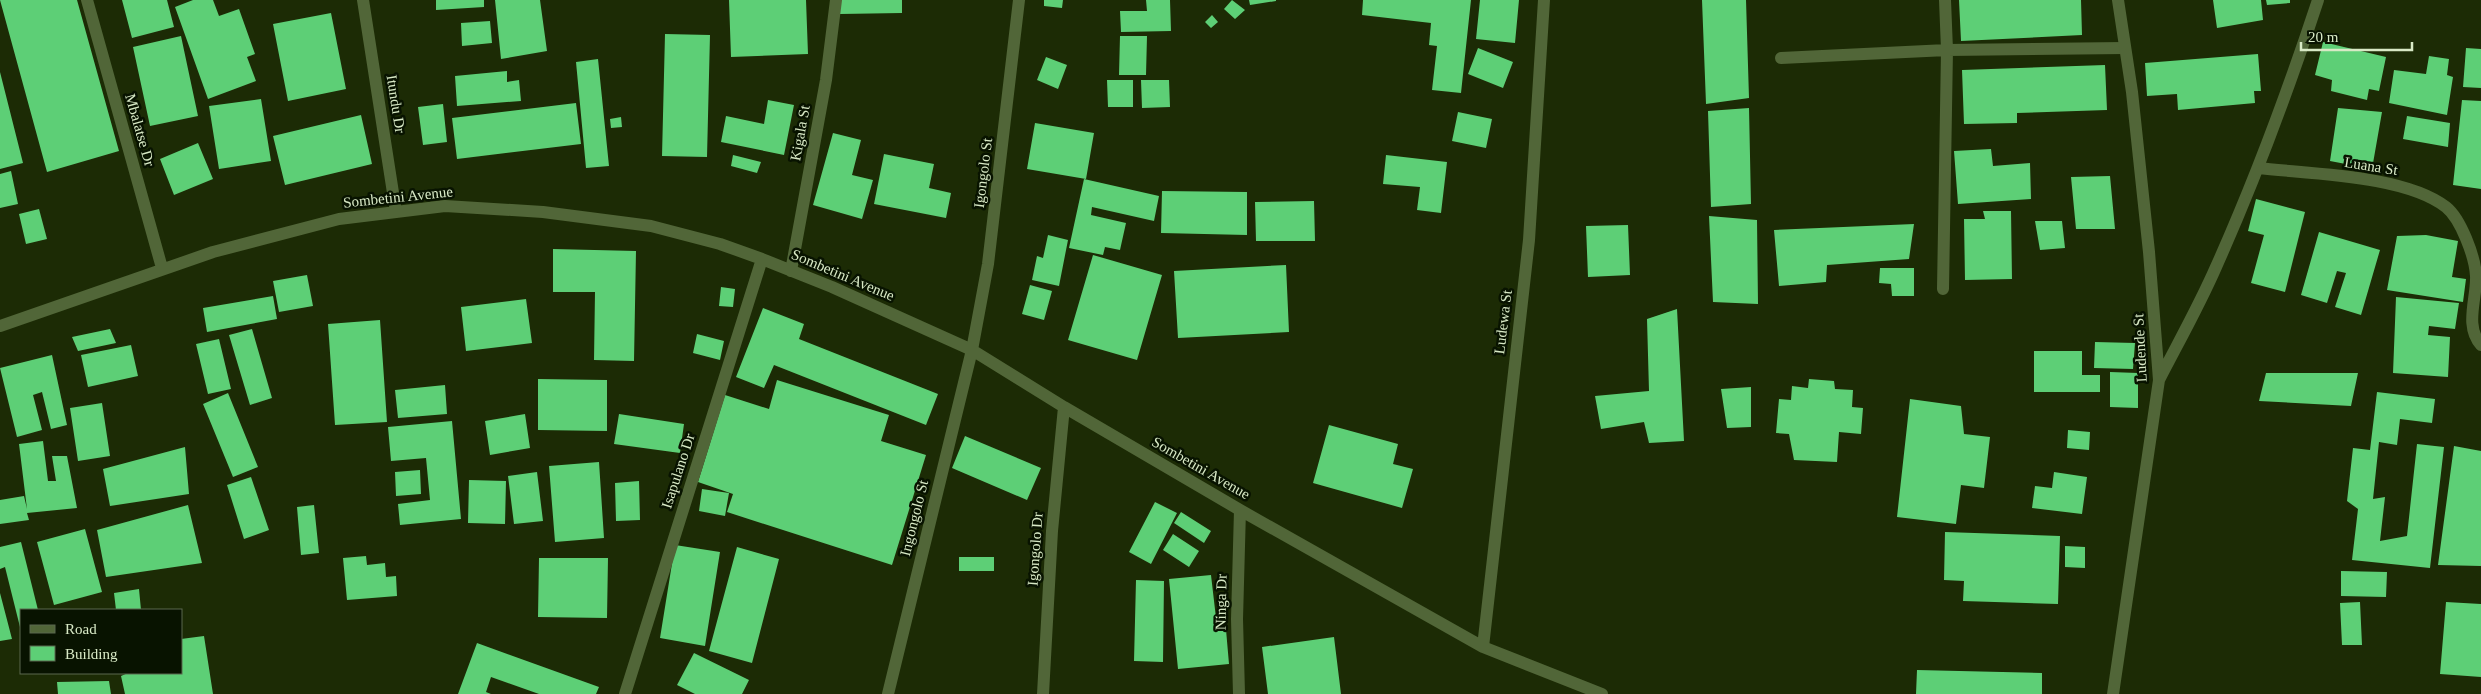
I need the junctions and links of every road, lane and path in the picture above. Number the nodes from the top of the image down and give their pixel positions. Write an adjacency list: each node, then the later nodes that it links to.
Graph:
1 (87, 0): 15 (street, Mbalatse Dr)
2 (363, 0): 13 (street, Itundu Dr)
3 (836, 0): 16 (street, Kigala St)
4 (1019, 0): 20 (street, Igongolo St)
5 (1544, 0): 24 (street, Ludewa St)
6 (1945, 0): 10 (street)
7 (2118, 0): 9 (street, Ludende St)
8 (2318, 0): 12 (street)
9 (2125, 48): 10 (street); 21 (street, Ludende St)
10 (1947, 50): 11 (street); 17 (street)
11 (1782, 58)
12 (2258, 168): 19 (street, Luana St); 21 (street)
13 (396, 212): 14 (street, Sombetini Avenue); 15 (street, Sombetini Avenue)
14 (762, 259): 16 (street, Sombetini Avenue); 25 (street, Isapulano Dr)
15 (162, 268): 18 (street, Sombetini Avenue)
16 (791, 271): 20 (street, Sombetini Avenue)
17 (1944, 289)
18 (0, 326)
19 (2481, 345)
20 (972, 350): 22 (street, Sombetini Avenue); 26 (street, Ingongolo St)
21 (2160, 380): 30 (street, Ludende St)
22 (1064, 407): 23 (street, Sombetini Avenue); 27 (street, Igongolo Dr)
23 (1240, 510): 24 (street, Sombetini Avenue); 28 (street, Ninga Dr)
24 (1483, 647): 29 (street, Sombetini Avenue)
25 (625, 694)
26 (888, 694)
27 (1043, 694)
28 (1239, 694)
29 (1602, 694)
30 (2113, 694)

